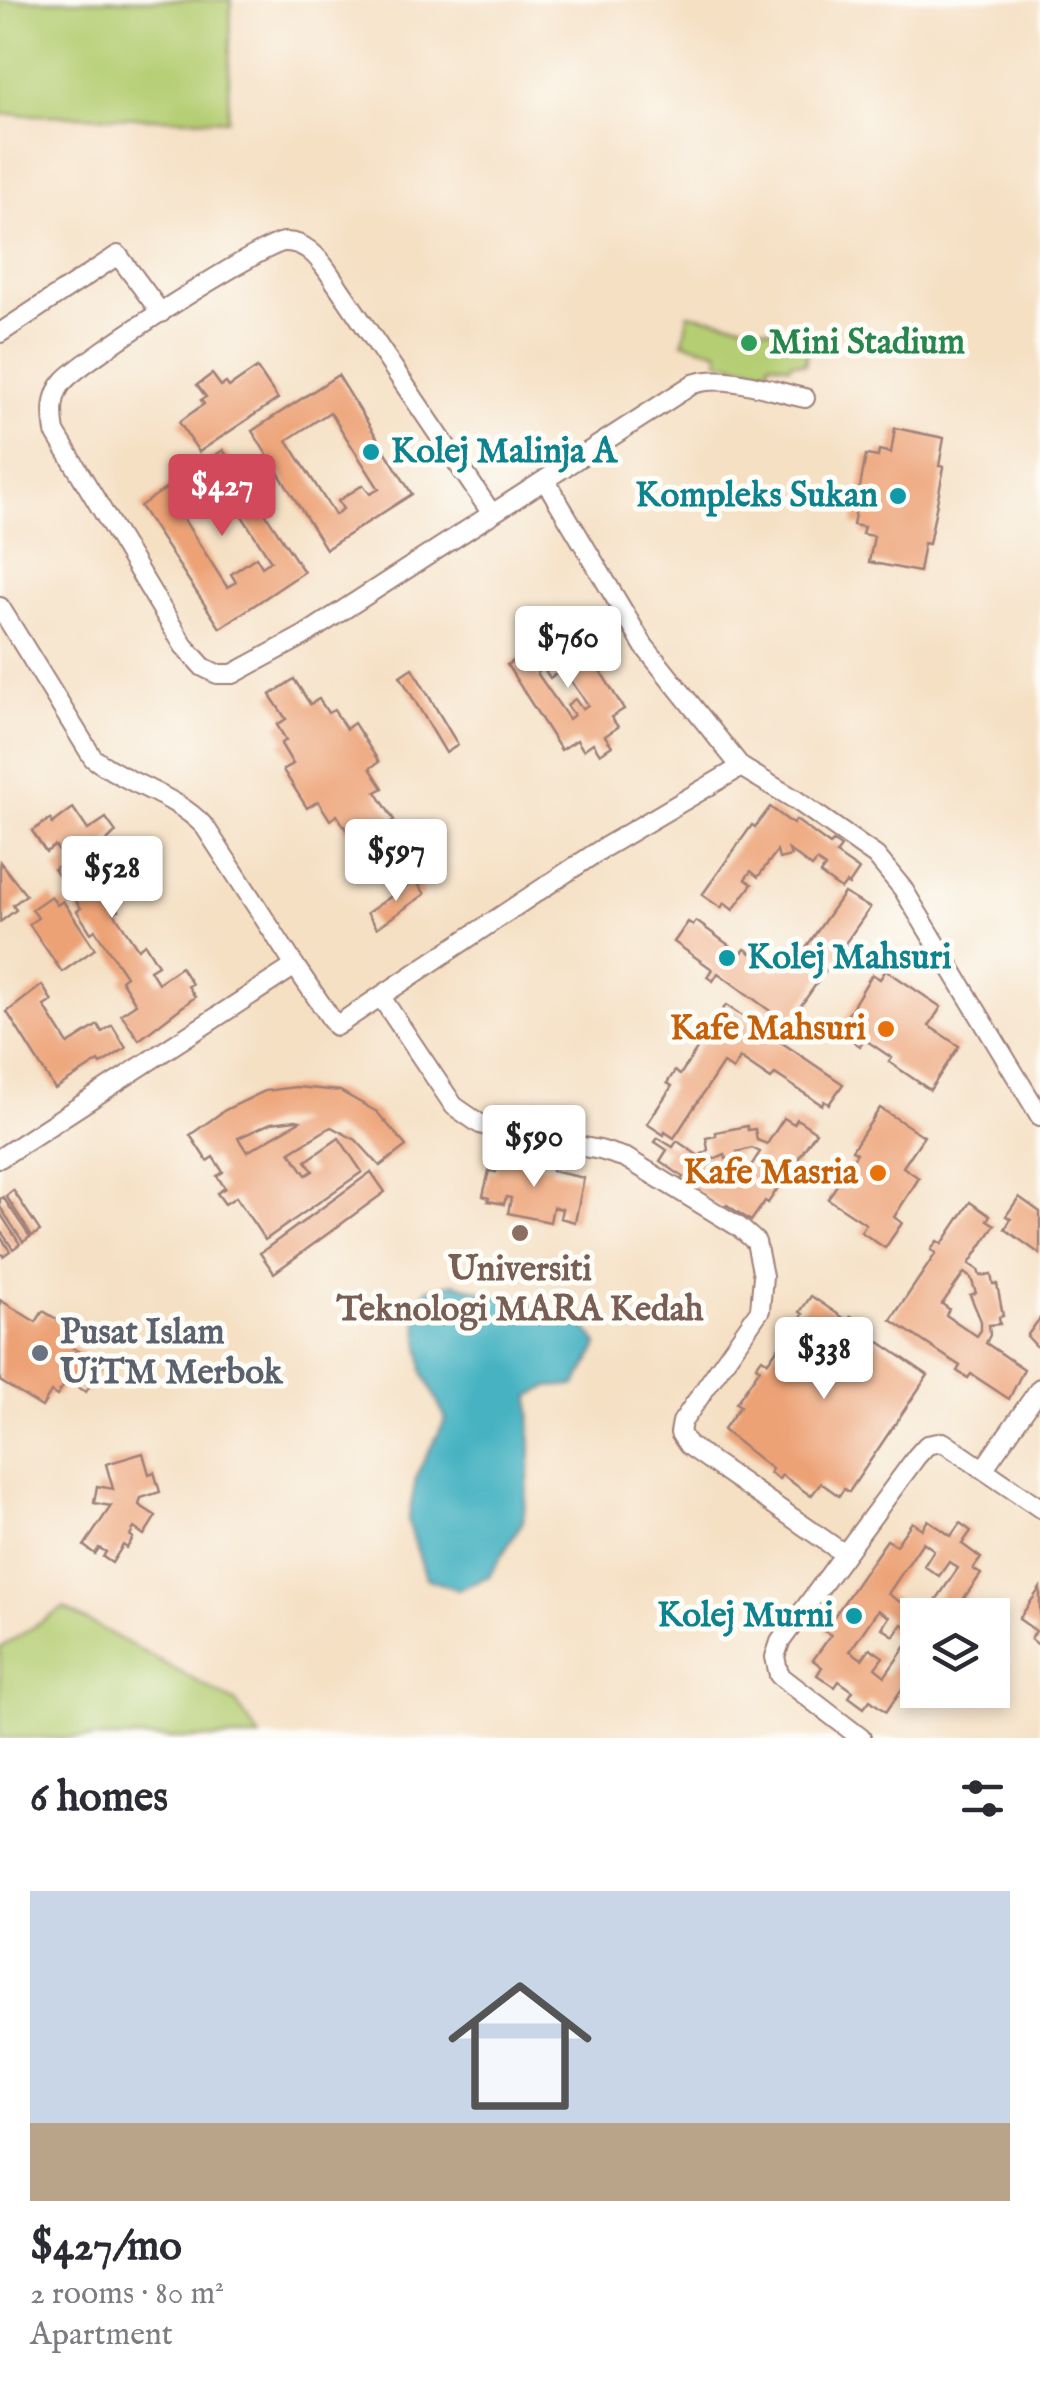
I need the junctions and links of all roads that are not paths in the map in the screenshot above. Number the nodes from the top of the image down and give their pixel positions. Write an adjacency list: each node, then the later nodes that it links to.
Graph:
1 (161, 312): 2 (street); 5 (street); 5 (street)
2 (0, 333)
3 (804, 398): 4 (street)
4 (545, 480): 5 (street); 7 (street)
5 (492, 514)
6 (0, 607): 8 (street)
7 (741, 767): 9 (street); 10 (street)
8 (295, 966): 9 (street); 11 (street)
9 (381, 997): 15 (street)
10 (1040, 1116)
11 (0, 1158)
12 (1040, 1388): 13 (street)
13 (984, 1468): 14 (street); 15 (street)
14 (1040, 1508)
15 (844, 1553): 16 (street)
16 (861, 1738)

